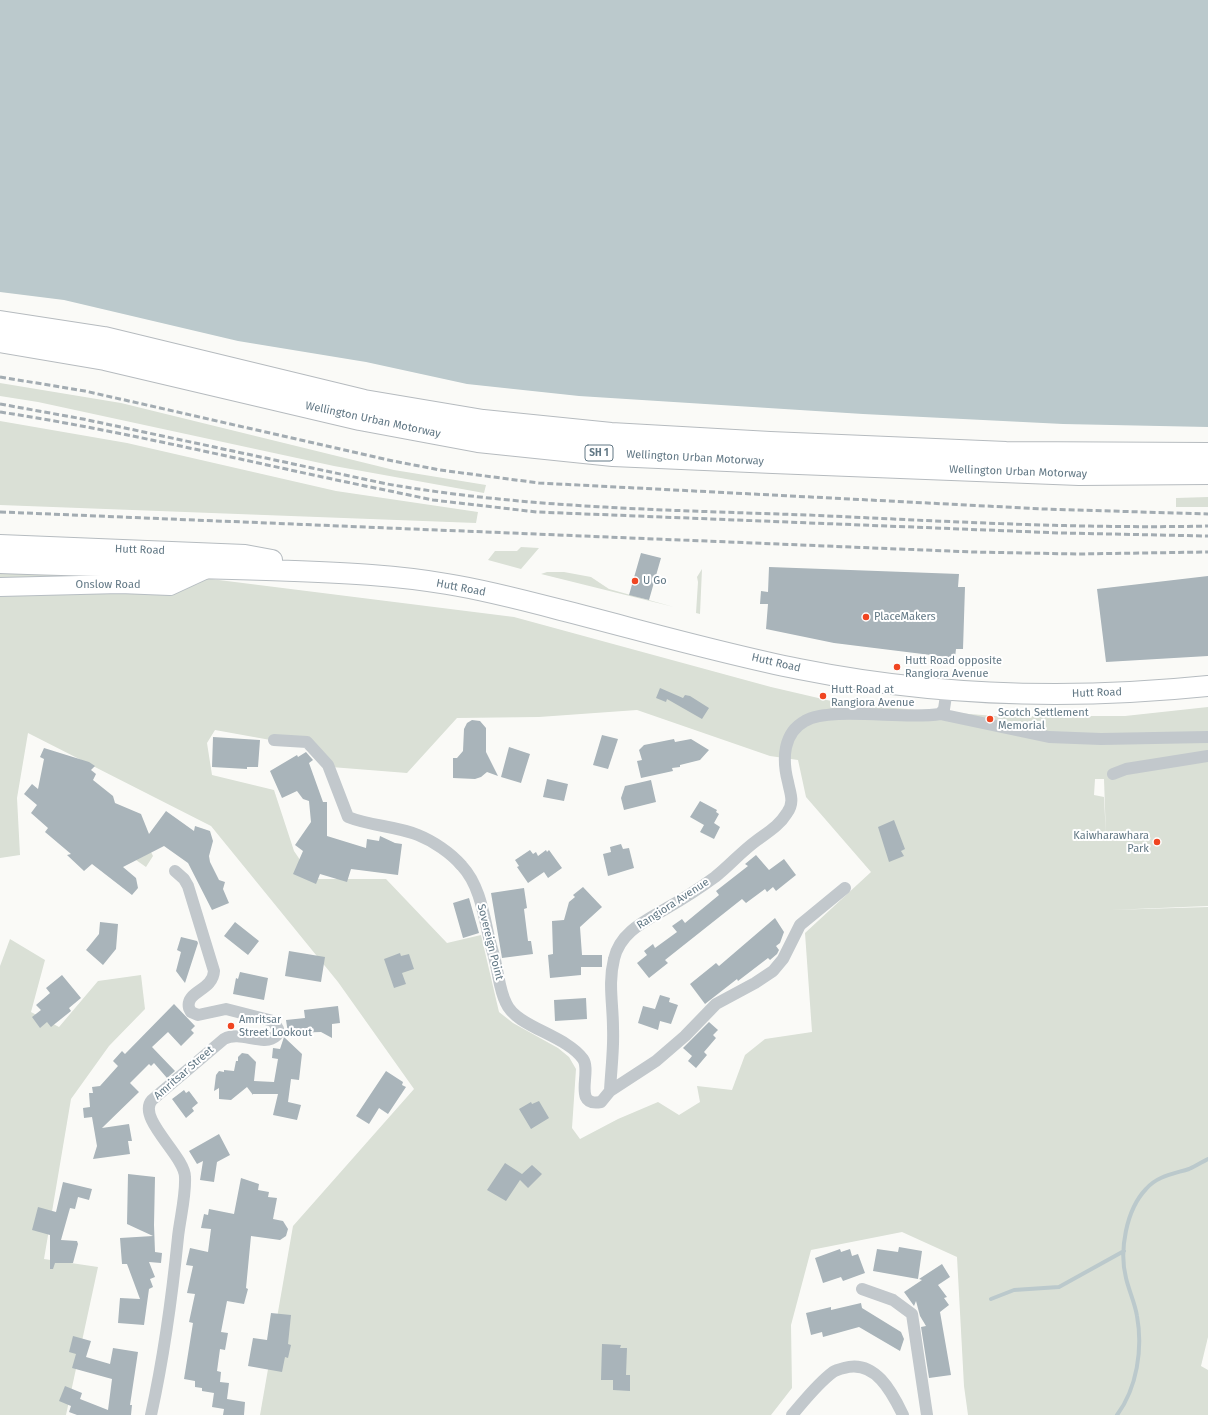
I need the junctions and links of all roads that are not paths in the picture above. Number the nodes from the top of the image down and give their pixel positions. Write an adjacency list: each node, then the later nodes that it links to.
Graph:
1 (0, 322): 3 (highway, Wellington Urban Motorway / SH 1)
2 (0, 341): 4 (highway, Wellington Urban Motorway / SH 1)
3 (1208, 454)
4 (1208, 473)
5 (0, 545): 6 (main road, Hutt Road)
6 (129, 550): 8 (main road); 9 (main road, Hutt Road)
7 (0, 563): 8 (main road, Hutt Road)
8 (211, 567): 9 (main road, Hutt Road); 10 (main road, Onslow Road)
9 (351, 574): 12 (main road, Hutt Road)
10 (0, 587)
11 (1208, 686): 12 (main road, Hutt Road)
12 (947, 689): 13 (street)
13 (940, 714): 14 (street, Rangiora Avenue); 20 (street, Rangiora Avenue)
14 (1208, 737)
15 (274, 740): 20 (street, Sovereign Point)
16 (1208, 756): 17 (street)
17 (1113, 774)
18 (175, 871): 22 (street, Amritsar Street)
19 (845, 888): 20 (street)
20 (610, 1091)
21 (862, 1289): 25 (street)
22 (151, 1415)
23 (792, 1415): 24 (street)
24 (903, 1415)
25 (927, 1415)

